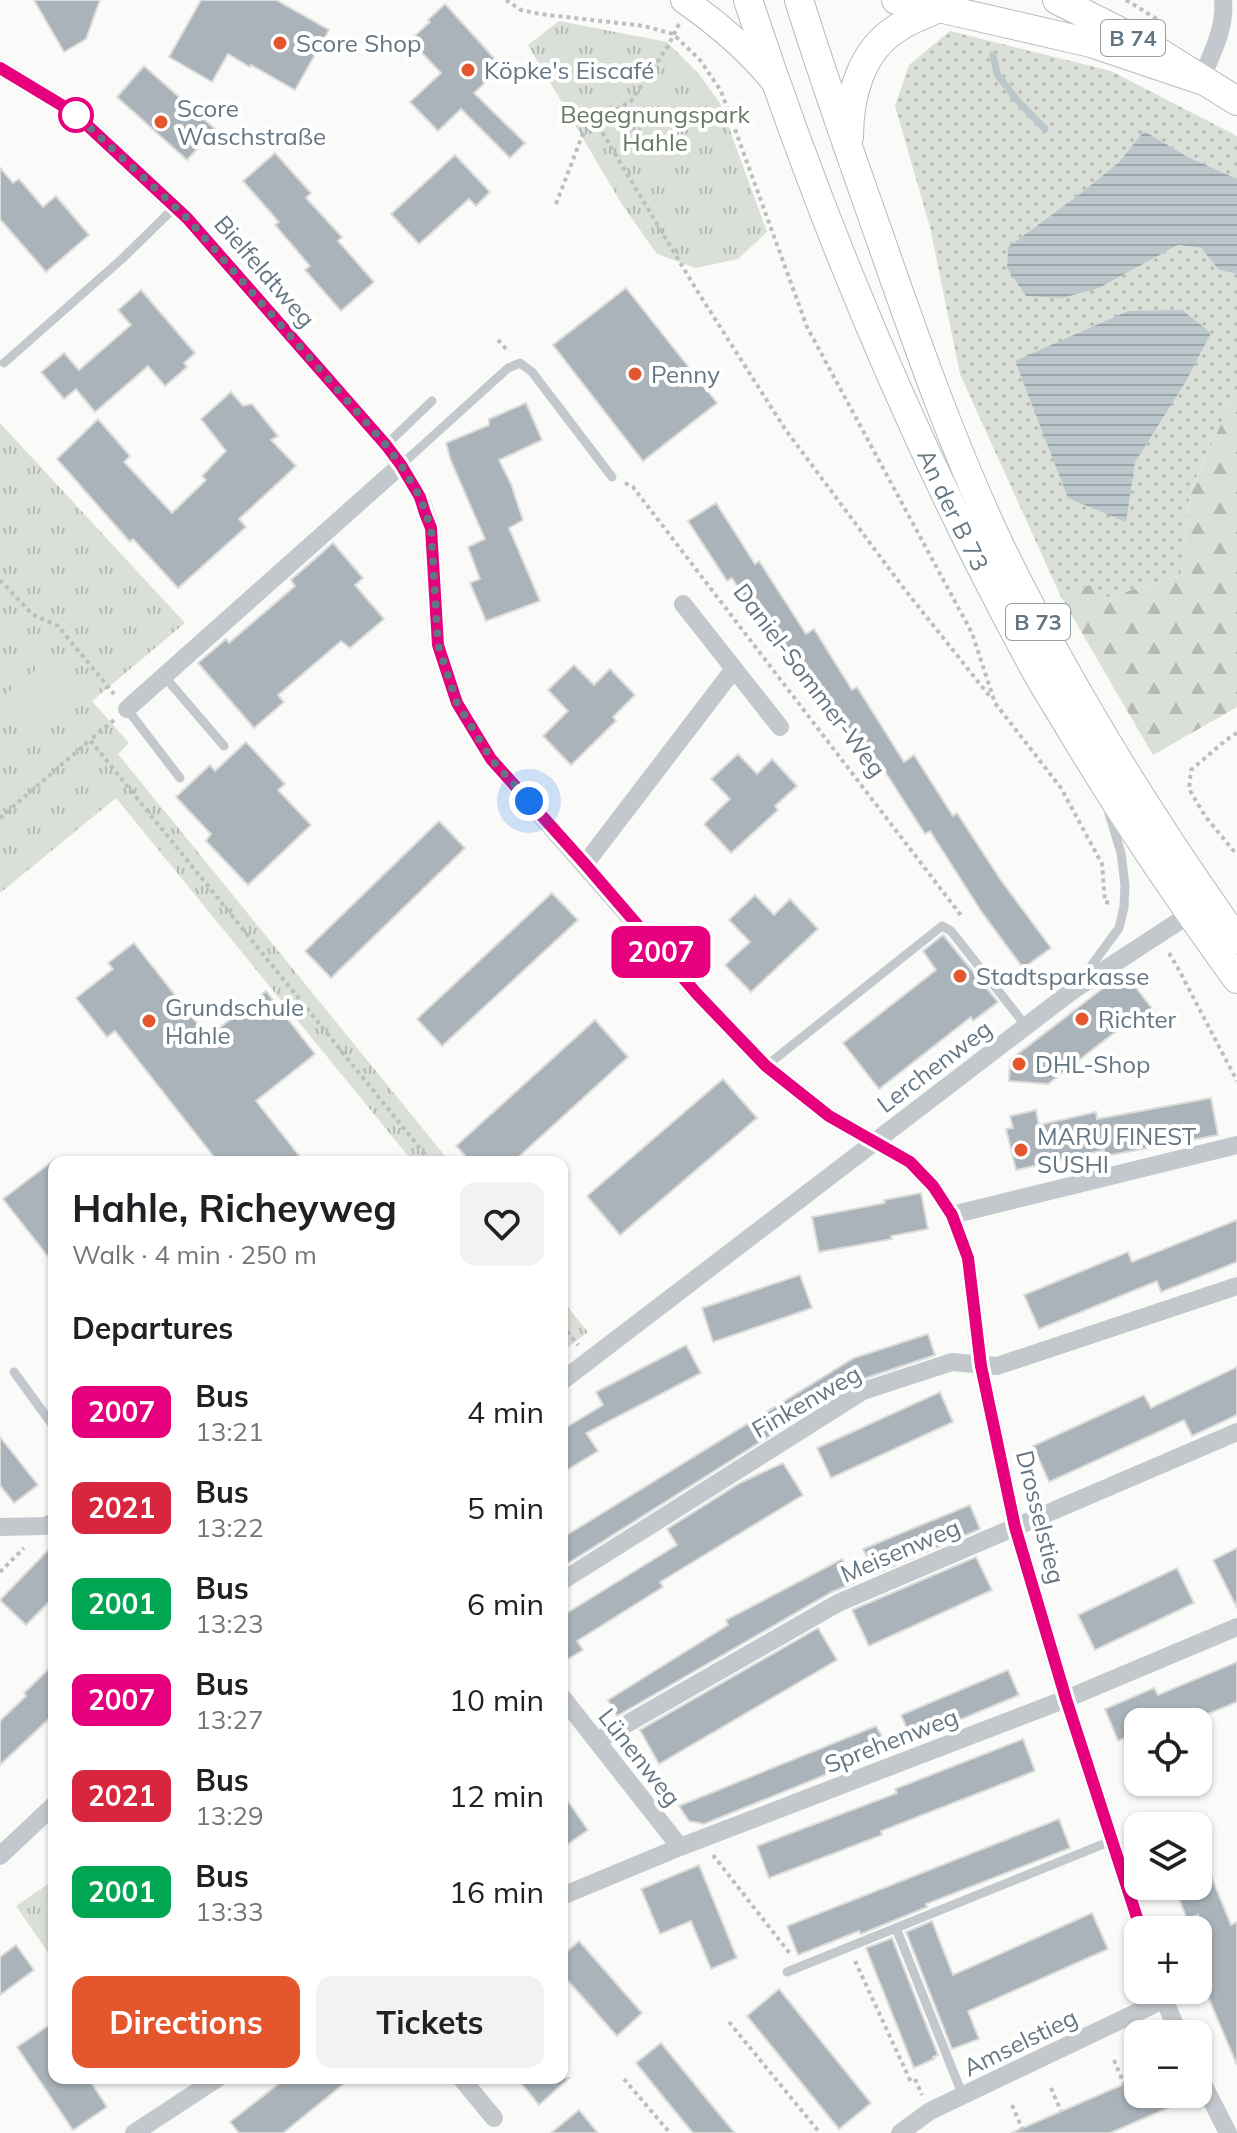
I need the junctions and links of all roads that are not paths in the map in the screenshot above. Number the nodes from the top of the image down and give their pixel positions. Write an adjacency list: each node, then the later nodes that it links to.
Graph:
1 (684, 0): 10 (main road)
2 (748, 0): 10 (main road, An der B 73 / B 73)
3 (799, 0): 12 (main road, An der B 73 / B 73)
4 (896, 0): 7 (main road, B 74)
5 (1057, 0): 9 (main road, B 74)
6 (1223, 0): 9 (street)
7 (939, 8): 9 (main road, B 74); 12 (main road)
8 (0, 68): 13 (street, Bielfeldtweg)
9 (1201, 80): 11 (main road, B 74)
10 (776, 83): 26 (main road, An der B 73 / B 73)
11 (1237, 101)
12 (849, 153): 28 (main road, An der B 73 / B 73)
13 (175, 207): 14 (lane); 16 (street, Bielfeldtweg)
14 (4, 363)
15 (432, 401): 16 (lane)
16 (386, 445): 17 (street, Bielfeldtweg)
17 (401, 465): 18 (lane); 21 (street); 27 (street, Bielfeldtweg)
18 (612, 477)
19 (683, 604): 20 (street)
20 (734, 669): 23 (street); 27 (street)
21 (164, 676): 22 (street); 24 (lane)
22 (127, 709): 25 (lane)
23 (780, 727)
24 (224, 746)
25 (180, 778)
26 (1110, 793): 28 (main road, An der B 73 / B 73); 31 (lane)
27 (585, 864): 33 (street, Bielfeldtweg)
28 (1199, 907): 29 (main road, An der B 73 / B 73); 30 (main road, An der B 73 / B 73); 31 (street, Lerchenweg)
29 (1237, 940)
30 (1237, 979)
31 (1072, 991): 32 (street, Lerchenweg)
32 (1026, 1026): 33 (lane); 34 (street, Lerchenweg)
33 (766, 1066): 34 (street, Bielfeldtweg)
34 (874, 1142): 36 (street, Drosselstieg); 40 (street, Lerchenweg)
35 (1237, 1145): 36 (street)
36 (952, 1215): 38 (street, Drosselstieg)
37 (1237, 1286): 38 (street, Finkenweg)
38 (981, 1366): 45 (street, Drosselstieg); 46 (street, Finkenweg)
39 (14, 1372): 41 (lane)
40 (568, 1376)
41 (48, 1419)
42 (1237, 1432): 45 (street, Meisenweg)
43 (48, 1525): 44 (street)
44 (0, 1527)
45 (1015, 1527): 48 (street, Drosselstieg); 50 (street, Meisenweg)
46 (568, 1577)
47 (1237, 1627): 48 (street, Sprehenweg)
48 (1066, 1699): 52 (street, Drosselstieg); 53 (street, Sprehenweg)
49 (568, 1705): 50 (street, Lünenweg)
50 (597, 1741): 53 (street, Lünenweg)
51 (48, 1811): 54 (street)
52 (1111, 1841): 56 (street, Drosselstieg); 57 (lane)
53 (680, 1847): 55 (street, Sprehenweg)
54 (0, 1856)
55 (568, 1894)
56 (1136, 1916)
57 (896, 1928): 58 (lane); 62 (lane)
58 (787, 1972)
59 (1144, 2004): 62 (street, Amselstieg)
60 (209, 2084): 65 (street)
61 (466, 2084): 64 (street)
62 (963, 2096): 66 (street, Amselstieg)
63 (1212, 2102): 67 (street)
64 (494, 2118)
65 (134, 2133)
66 (900, 2133)
67 (1228, 2133)

